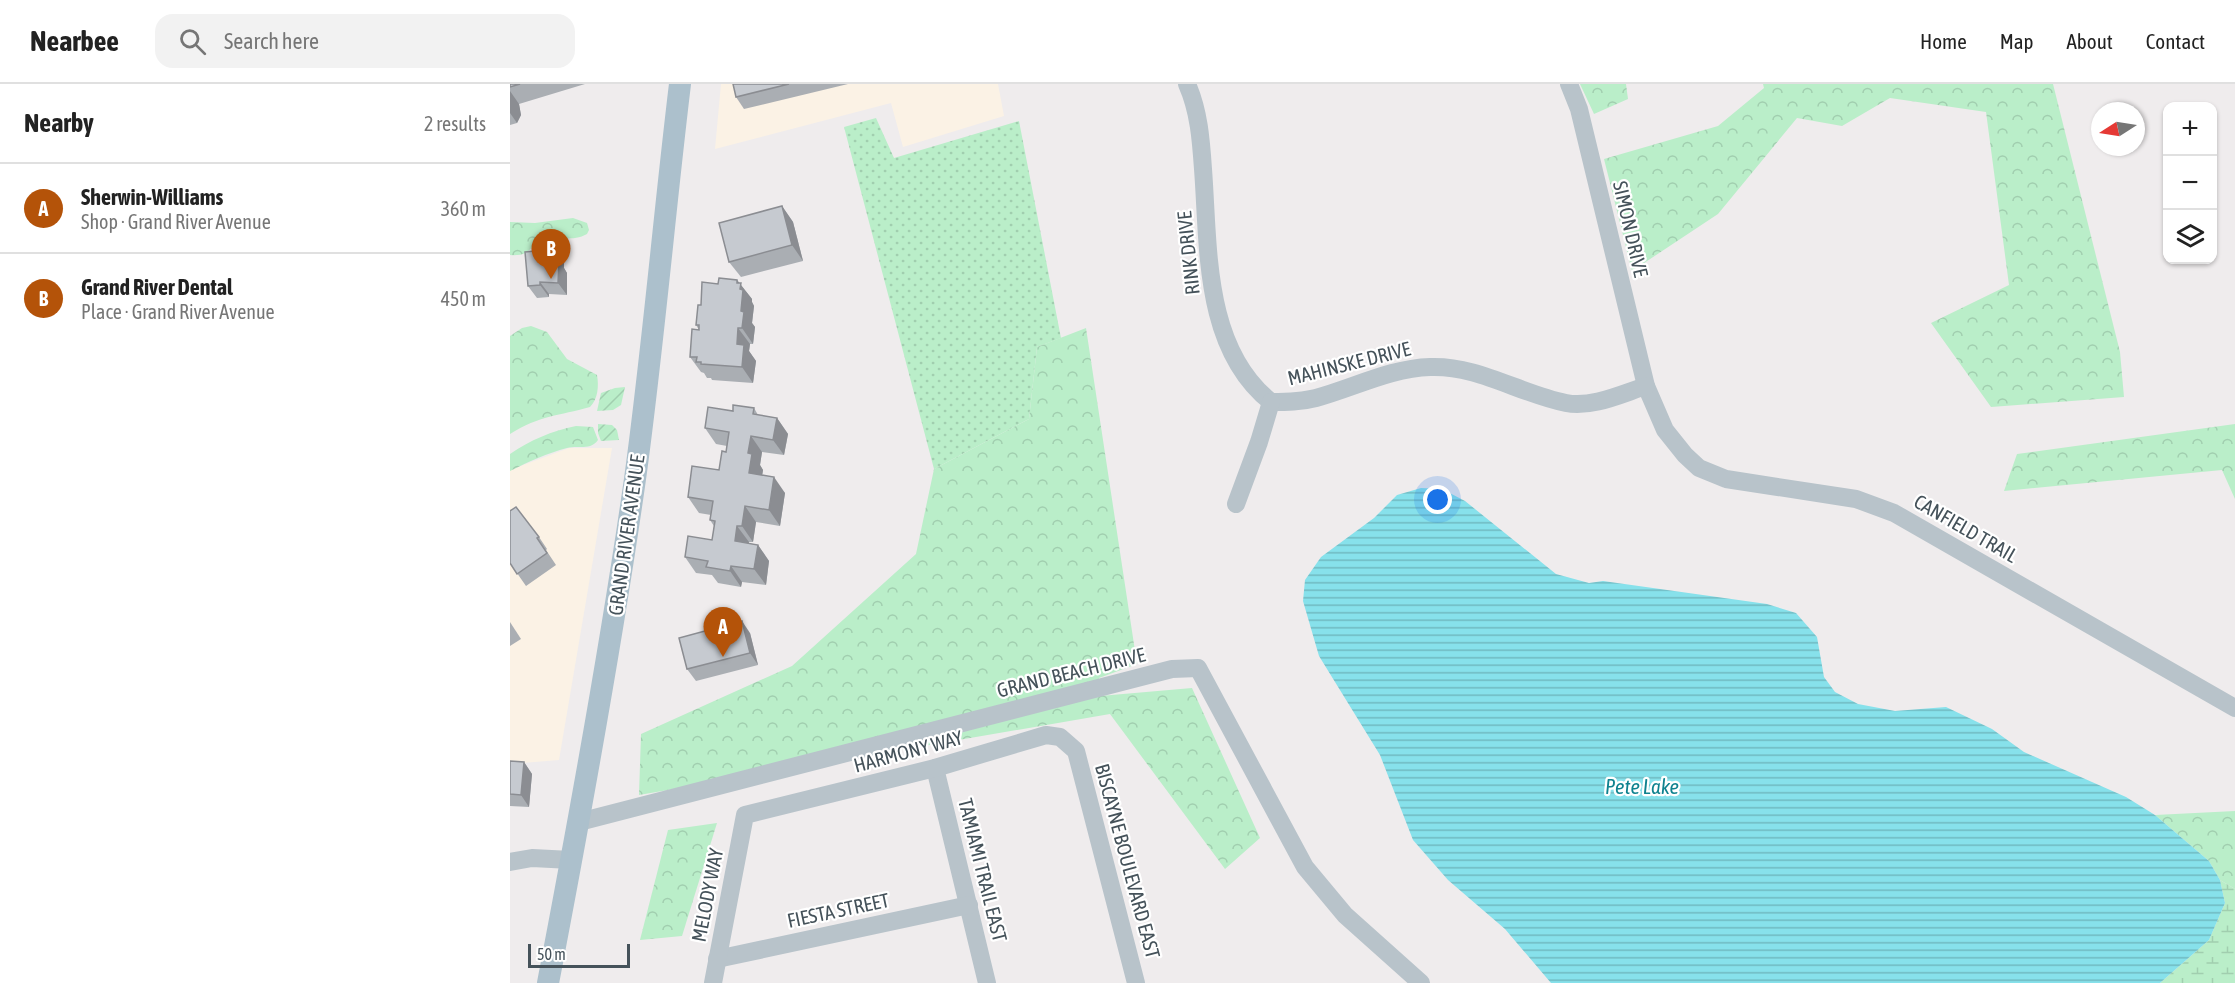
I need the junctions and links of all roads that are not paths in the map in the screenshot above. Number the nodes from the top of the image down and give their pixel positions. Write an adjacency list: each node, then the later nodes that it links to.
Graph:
1 (680, 84): 12 (main road, GRAND RIVER AVENUE)
2 (1187, 84): 5 (street, RINK DRIVE)
3 (1569, 84): 4 (street, SIMON DRIVE)
4 (1646, 386): 5 (street, MAHINSKE DRIVE); 6 (street, SIMON DRIVE)
5 (1271, 402): 7 (street, MAHINSKE DRIVE)
6 (1665, 430): 8 (street, CANFIELD TRAIL)
7 (1236, 504)
8 (2235, 708)
9 (1076, 751): 10 (street, HARMONY WAY); 20 (street, BISCAYNE BOULEVARD EAST)
10 (935, 768): 11 (street, HARMONY WAY); 15 (street, TAMIAMI TRAIL EAST)
11 (746, 815): 16 (street, MELODY WAY)
12 (579, 822): 13 (main road, GRAND RIVER AVENUE); 21 (street, GRAND BEACH DRIVE)
13 (571, 860): 14 (street); 17 (main road, GRAND RIVER AVENUE)
14 (510, 862)
15 (969, 905): 16 (street, FIESTA STREET); 19 (street, TAMIAMI TRAIL EAST)
16 (717, 959): 18 (street, MELODY WAY)
17 (548, 983)
18 (712, 983)
19 (987, 983)
20 (1136, 983)
21 (1421, 983)

